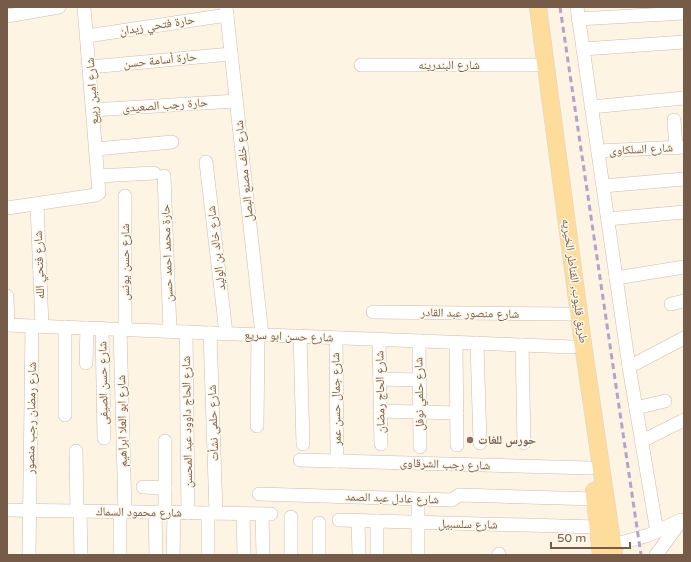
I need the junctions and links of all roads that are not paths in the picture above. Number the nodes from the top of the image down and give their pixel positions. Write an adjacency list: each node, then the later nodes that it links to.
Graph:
1 (84, 7): 9 (street, شارع امين ربيع)
2 (528, 7): 14 (main road, طريق قليوب, القناطر الخيريه)
3 (538, 7): 108 (main road, طريق قليوب, القناطر الخيريه)
4 (52, 8): 8 (street)
5 (226, 11): 9 (street, حارة فتحي زيدان); 12 (street, شارع خلف مصنع البصل)
6 (578, 13): 7 (street); 11 (street)
7 (684, 13)
8 (7, 16)
9 (88, 36): 15 (street, شارع امين ربيع)
10 (684, 42): 11 (street)
11 (583, 49): 18 (street)
12 (231, 54): 15 (street, حارة أسامة حسن); 17 (street, شارع خلف مصنع البصل)
13 (361, 65): 14 (street, شارع البندرينه)
14 (536, 65): 40 (main road, طريق قليوب, القناطر الخيريه)
15 (90, 67): 19 (street, شارع امين ربيع)
16 (684, 98): 18 (street)
17 (236, 101): 19 (street, حارة رجب الصعيدى); 51 (street, شارع خلف مصنع البصل)
18 (591, 107): 24 (street)
19 (93, 110): 23 (street, شارع امين ربيع)
20 (674, 120): 22 (street)
21 (172, 142): 23 (street)
22 (680, 148): 24 (street, شارع السلكاوى)
23 (96, 149): 26 (street, شارع امين ربيع)
24 (598, 152): 28 (street)
25 (206, 162): 50 (street, شارع خالد بن الوليد)
26 (98, 176): 30 (street, شارع امين ربيع); 47 (street, حارة محمد احمد حسن)
27 (684, 179): 28 (street)
28 (603, 186): 33 (street)
29 (125, 196): 46 (street, شارع حسن يونس)
30 (37, 204): 31 (street); 42 (street, شارع فتحي الله)
31 (7, 208)
32 (684, 212): 33 (street)
33 (608, 220): 35 (street)
34 (684, 267): 35 (street)
35 (616, 278): 62 (street)
36 (7, 296): 41 (street)
37 (684, 301): 38 (street)
38 (671, 304)
39 (373, 312): 40 (street, شارع منصور عبد القادر)
40 (568, 314): 60 (main road, طريق قليوب, القناطر الخيريه)
41 (7, 325): 42 (street, شارع حسن ابو سريع)
42 (37, 326): 43 (street, شارع حسن ابو سريع); 92 (street, شارع رمضان رجب منصور)
43 (65, 327): 44 (street, شارع حسن ابو سريع); 70 (street)
44 (87, 328): 45 (street, شارع حسن ابو سريع); 61 (street)
45 (102, 328): 46 (street, شارع حسن ابو سريع); 73 (street, شارع حسن الصيفى)
46 (122, 329): 47 (street, شارع حسن ابو سريع); 94 (street, شارع ابو العلا ابراهيم)
47 (170, 331): 48 (street, شارع حسن ابو سريع)
48 (186, 332): 49 (street, شارع حسن ابو سريع); 96 (street, شارع الحاج داوود عبد المحسن)
49 (210, 333): 50 (street, شارع حسن ابو سريع); 97 (street, شارع حلمى نشأت)
50 (226, 333): 51 (street, شارع حسن ابو سريع)
51 (260, 335): 52 (street, شارع حسن ابو سريع); 72 (street, شارع خلف مصنع البصل)
52 (300, 336): 53 (street, شارع حسن ابو سريع); 78 (street)
53 (336, 338): 55 (street, شارع حسن ابو سريع); 84 (street, شارع جمال حسن عمر)
54 (684, 338): 62 (street)
55 (379, 340): 56 (street, شارع حسن ابو سريع); 63 (street, شارع الحاج رمضان)
56 (419, 341): 57 (street, شارع حسن ابو سريع); 64 (street, شارع حلمي نوفل)
57 (456, 343): 58 (street, شارع حسن ابو سريع); 69 (street)
58 (477, 344): 59 (street, شارع حسن ابو سريع); 76 (street)
59 (522, 345): 60 (street, شارع حسن ابو سريع); 77 (street)
60 (572, 347): 85 (main road, طريق قليوب, القناطر الخيريه)
61 (86, 363)
62 (629, 367): 66 (street)
63 (380, 379): 64 (street); 67 (street, شارع الحاج رمضان)
64 (419, 380): 68 (street, شارع حلمي نوفل)
65 (665, 401): 66 (street)
66 (636, 408): 75 (street)
67 (380, 411): 68 (street); 79 (street, شارع الحاج رمضان)
68 (420, 412): 69 (street); 81 (street, شارع حلمي نوفل)
69 (457, 412): 80 (street)
70 (65, 415)
71 (684, 420): 75 (street)
72 (257, 426)
73 (104, 438)
74 (165, 441): 87 (street)
75 (642, 441): 107 (street)
76 (480, 443)
77 (524, 443)
78 (303, 444)
79 (381, 444)
80 (457, 445)
81 (420, 447)
82 (76, 451): 93 (street)
83 (300, 460): 84 (street, شارع رجب الشرقاوى)
84 (337, 461): 85 (street, شارع رجب الشرقاوى)
85 (590, 468): 90 (main road, طريق قليوب, القناطر الخيريه)
86 (143, 487): 87 (street)
87 (165, 488): 95 (street)
88 (259, 494): 89 (street, شارع عادل عبد الصمد)
89 (418, 499): 90 (street, شارع عادل عبد الصمد); 105 (street)
90 (595, 499): 106 (main road, طريق قليوب, القناطر الخيريه)
91 (7, 510): 92 (street, شارع محمود السماك)
92 (30, 511): 93 (street, شارع محمود السماك); 109 (street, شارع رمضان رجب منصور)
93 (79, 511): 94 (street, شارع محمود السماك); 110 (street)
94 (122, 512): 95 (street, شارع محمود السماك); 111 (street, شارع ابو العلا ابراهيم)
95 (165, 513): 96 (street, شارع محمود السماك); 112 (street); 113 (street)
96 (188, 513): 97 (street, شارع محمود السماك)
97 (212, 514): 98 (street, شارع محمود السماك); 114 (street, شارع حلمى نشأت)
98 (243, 514): 115 (street); 116 (street, شارع محمود السماك)
99 (291, 517): 117 (street)
100 (683, 518): 107 (street); 122 (street)
101 (339, 520): 102 (street, شارع سلسبيل)
102 (358, 521): 103 (street, شارع سلسبيل); 119 (street)
103 (377, 521): 105 (street, شارع سلسبيل); 120 (street)
104 (319, 523): 118 (street)
105 (418, 523): 106 (street, شارع سلسبيل); 121 (street)
106 (598, 527): 108 (main road, طريق قليوب, القناطر الخيريه)
107 (657, 532): 108 (street)
108 (609, 552)
109 (29, 555)
110 (81, 555)
111 (120, 555)
112 (156, 555)
113 (173, 555)
114 (208, 555)
115 (244, 555)
116 (263, 555)
117 (292, 555)
118 (319, 555)
119 (359, 555)
120 (377, 555)
121 (418, 555)
122 (656, 555)

